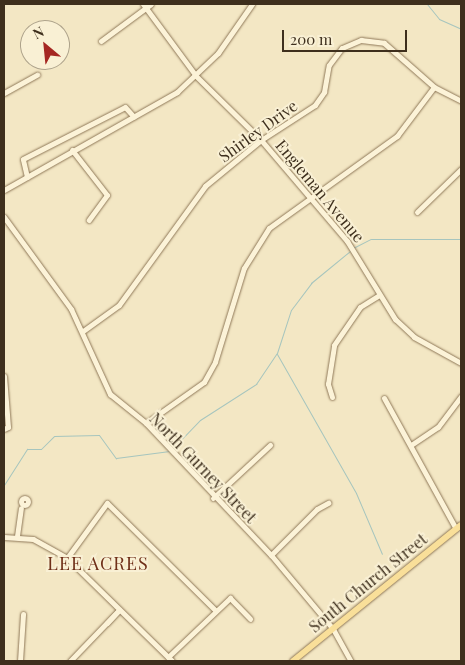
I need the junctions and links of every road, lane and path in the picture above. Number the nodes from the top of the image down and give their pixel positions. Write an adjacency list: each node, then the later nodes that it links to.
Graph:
1 (252, 4): 5 (street)
2 (147, 5): 3 (street); 5 (street, Engleman Avenue)
3 (101, 41)
4 (37, 75): 7 (street)
5 (196, 76): 9 (street); 10 (street, Engleman Avenue)
6 (434, 87): 8 (street, Shirley Drive); 10 (street, Shirley Drive); 15 (street)
7 (4, 93)
8 (461, 101)
9 (134, 117): 11 (street); 13 (street)
10 (261, 140): 15 (street, Engleman Avenue); 20 (street, Shirley Drive)
11 (72, 150): 13 (street); 18 (street)
12 (461, 169): 16 (street)
13 (27, 177): 14 (street)
14 (4, 190)
15 (310, 197): 19 (street, Engleman Avenue); 26 (street)
16 (417, 212)
17 (4, 218): 20 (street, North Gurney Street)
18 (89, 220)
19 (379, 295): 21 (street, Engleman Avenue); 24 (street)
20 (83, 331): 26 (street, North Gurney Street)
21 (461, 363)
22 (4, 376): 27 (street)
23 (461, 396): 28 (street)
24 (332, 398)
25 (384, 398): 28 (street)
26 (146, 423): 30 (street, North Gurney Street)
27 (4, 430)
28 (411, 444): 33 (street)
29 (270, 445): 30 (street)
30 (214, 498): 36 (street, North Gurney Street)
31 (328, 503): 36 (street)
32 (21, 508): 34 (street)
33 (459, 527): 42 (main road, South Church Street)
34 (17, 536): 35 (street); 37 (street)
35 (4, 538)
36 (271, 555): 42 (street, North Gurney Street)
37 (67, 558): 38 (street); 39 (street)
38 (119, 610): 43 (street); 45 (street)
39 (215, 610): 41 (street); 43 (street)
40 (23, 614): 44 (street)
41 (250, 619)
42 (333, 629): 46 (main road, South Church Street); 47 (street, North Gurney Street)
43 (170, 659)
44 (20, 661)
45 (70, 661)
46 (293, 661)
47 (351, 661)

